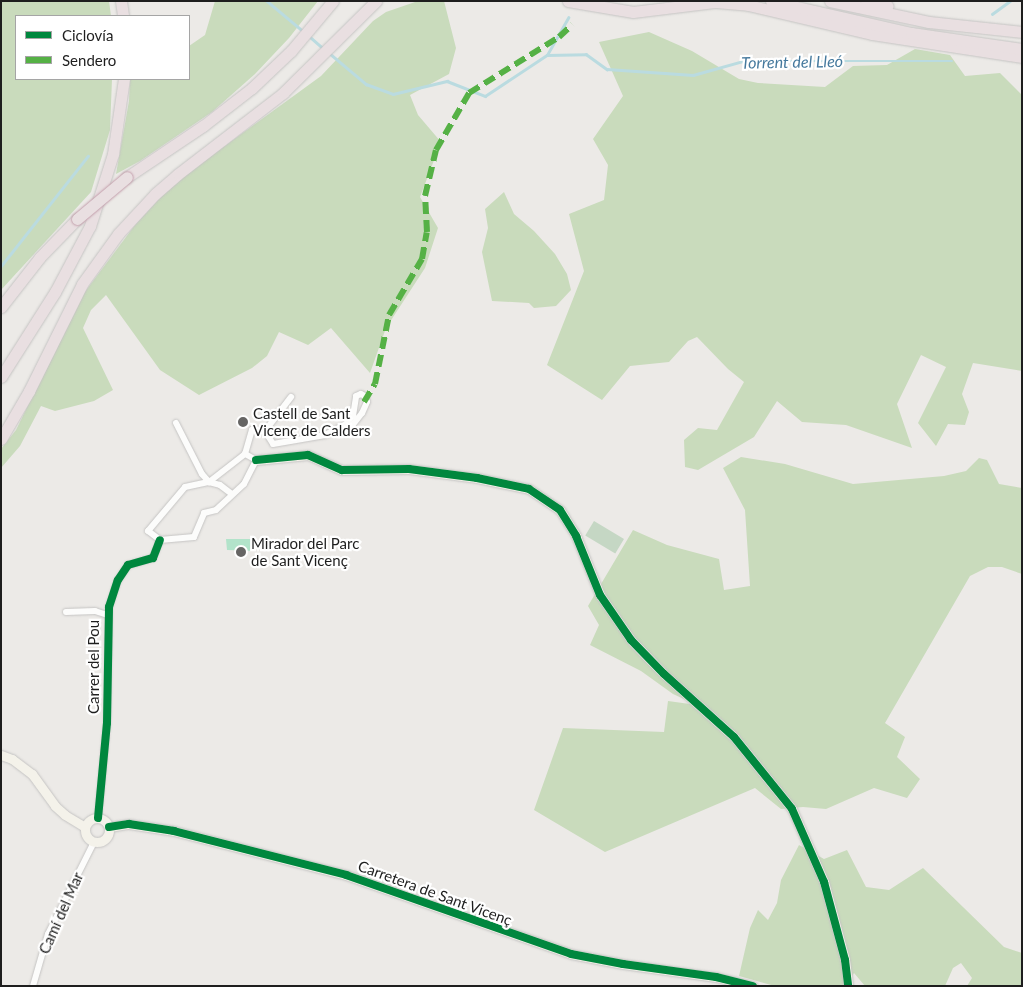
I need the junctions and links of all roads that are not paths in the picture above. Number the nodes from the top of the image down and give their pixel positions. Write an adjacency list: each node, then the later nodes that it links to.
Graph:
1 (121, 1): 8 (highway)
2 (333, 1): 14 (highway, bridge)
3 (376, 1): 20 (highway)
4 (568, 1): 12 (highway)
5 (771, 1): 11 (highway)
6 (830, 1): 9 (highway)
7 (866, 1): 9 (highway)
8 (123, 15)
9 (966, 26): 10 (highway)
10 (1022, 32)
11 (1022, 49)
12 (1022, 57)
13 (124, 80): 15 (highway)
14 (1, 306)
15 (1, 377)
16 (291, 397): 18 (street)
17 (176, 423): 23 (street)
18 (265, 431): 19 (street); 21 (street)
19 (348, 431)
20 (1, 439)
21 (245, 454): 22 (street); 23 (street)
22 (256, 460): 24 (street); 35 (street)
23 (209, 482): 24 (street); 25 (street)
24 (232, 494): 25 (street)
25 (160, 540): 27 (street, Carrer del Pou)
26 (66, 612): 27 (street)
27 (107, 615): 29 (street, Carrer del Pou)
28 (1, 755): 30 (street)
29 (98, 818): 30 (street); 31 (street)
30 (85, 827): 32 (street)
31 (109, 827): 32 (street); 34 (street, Carretera de Sant Vicenç)
32 (94, 842): 33 (street, Camí del Mar)
33 (33, 986)
34 (753, 986)
35 (848, 986)

